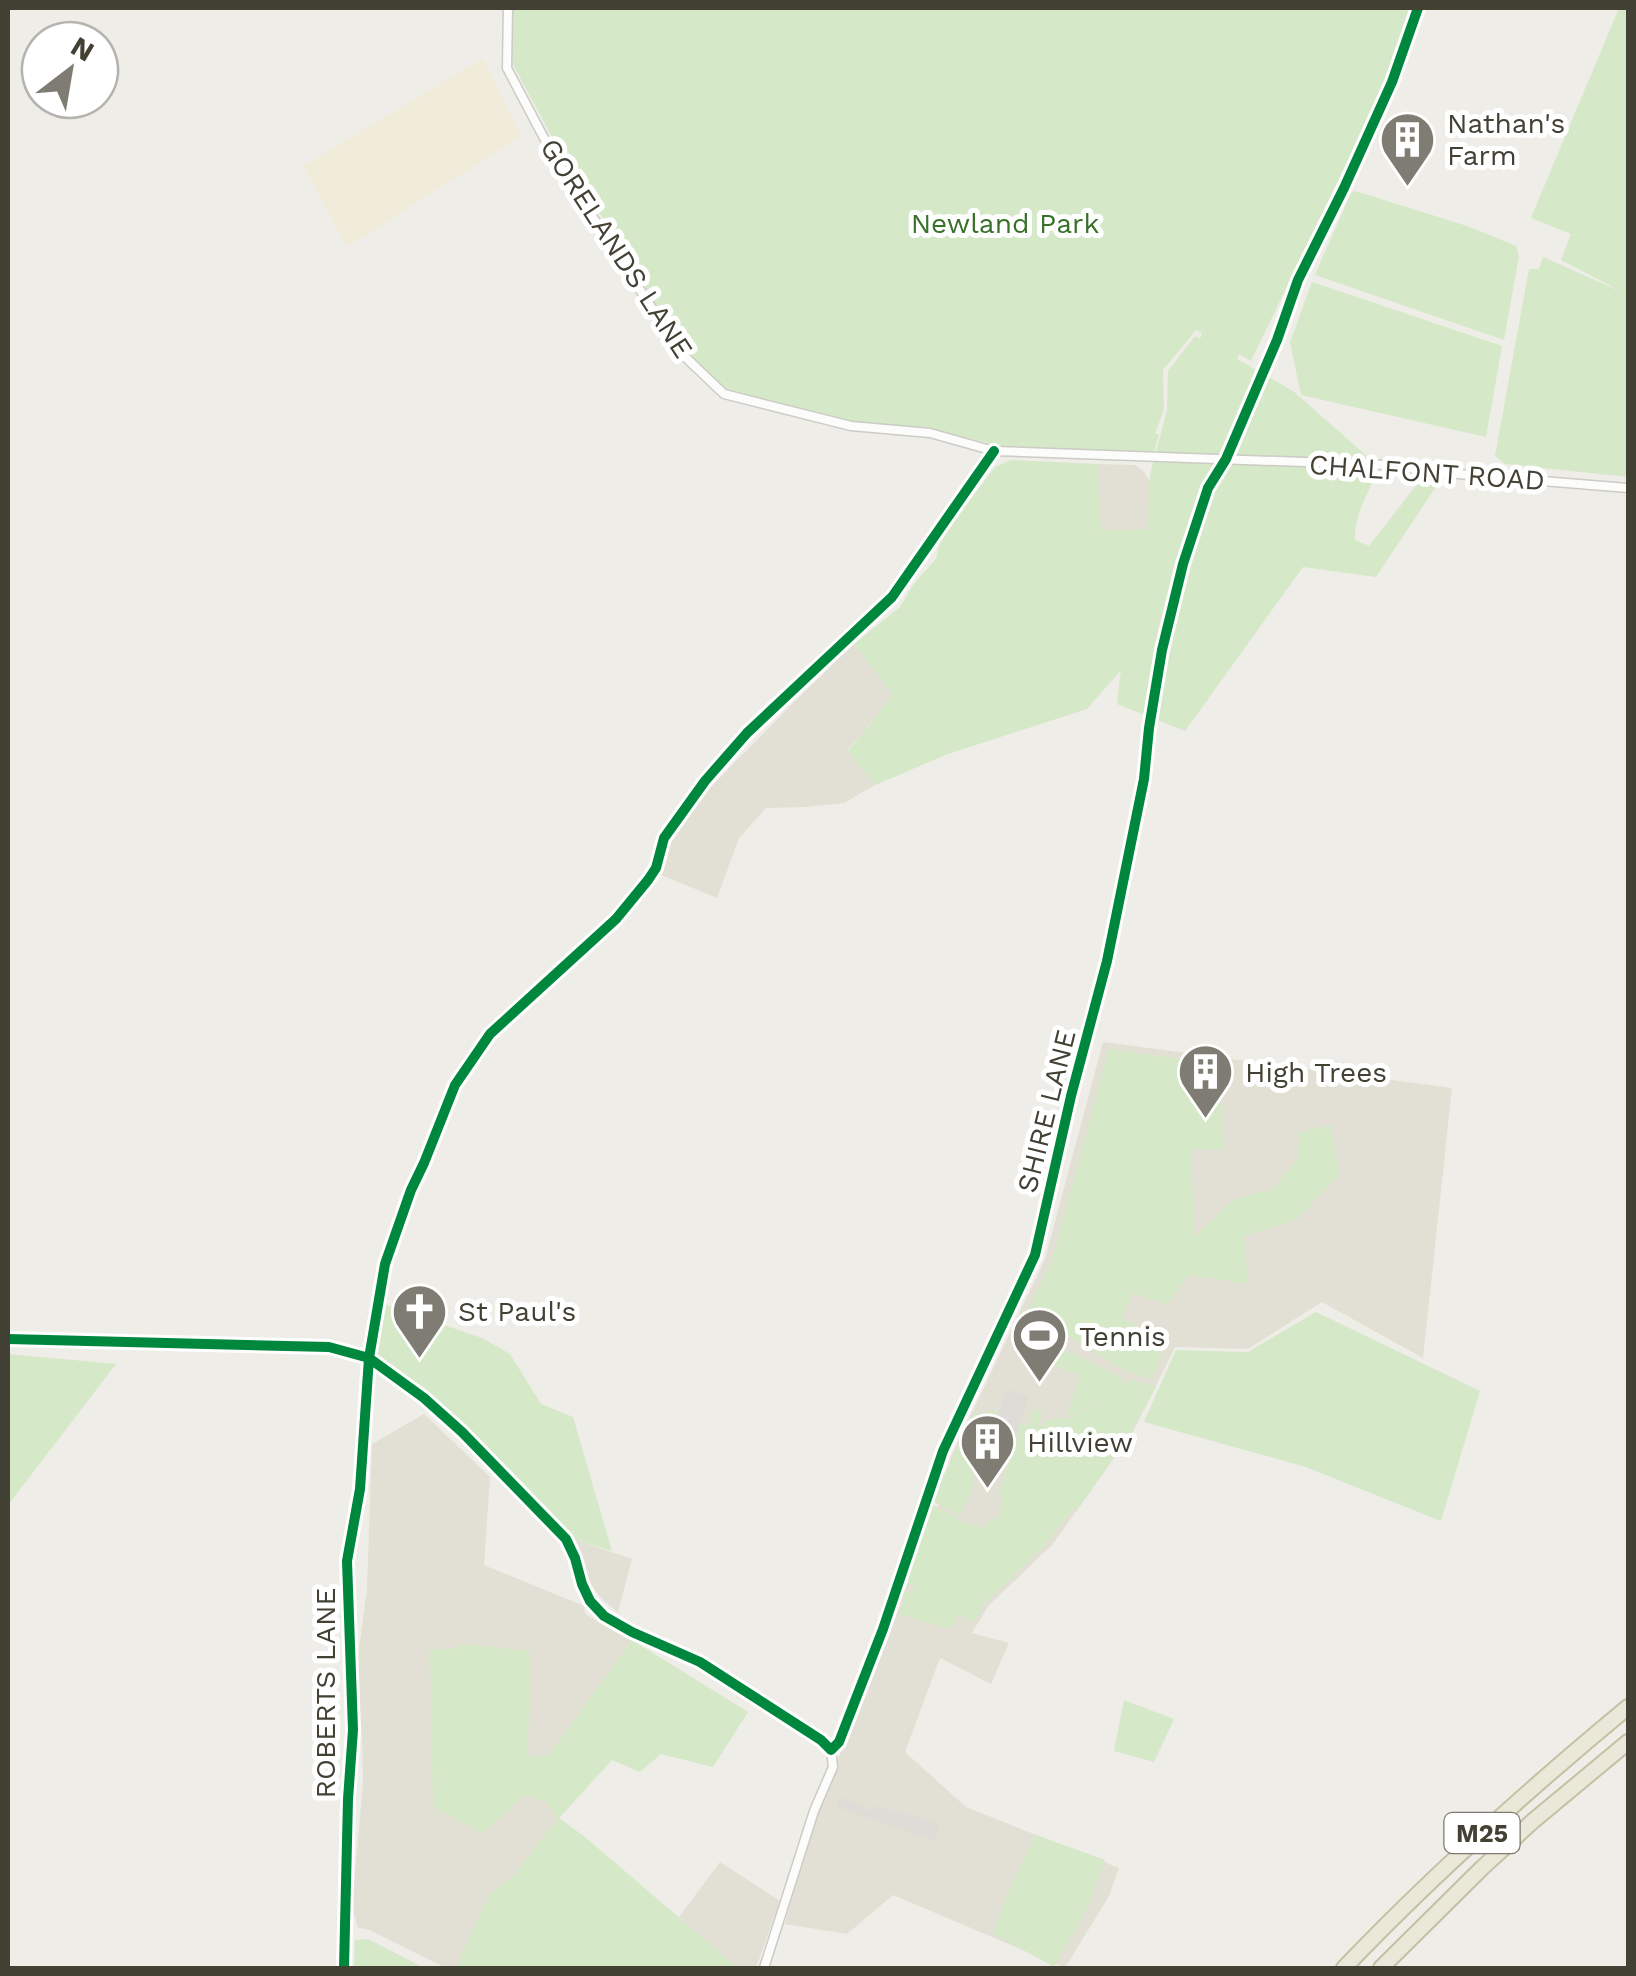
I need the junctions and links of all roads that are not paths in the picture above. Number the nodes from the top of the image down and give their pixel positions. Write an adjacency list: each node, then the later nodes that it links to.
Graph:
1 (508, 8): 2 (street, GORELANDS LANE)
2 (994, 451): 3 (street, GORELANDS LANE); 6 (street, ROBERTS LANE)
3 (1226, 459): 4 (street, CHALFONT ROAD); 9 (street, SHIRE LANE)
4 (1628, 488)
5 (8, 1339): 6 (street)
6 (368, 1358): 9 (street); 10 (street, ROBERTS LANE)
7 (1628, 1707): 12 (highway, M25)
8 (1628, 1742): 13 (highway, M25)
9 (831, 1750): 11 (street, SHIRE LANE)
10 (344, 1968)
11 (764, 1968)
12 (1344, 1968)
13 (1381, 1968)

